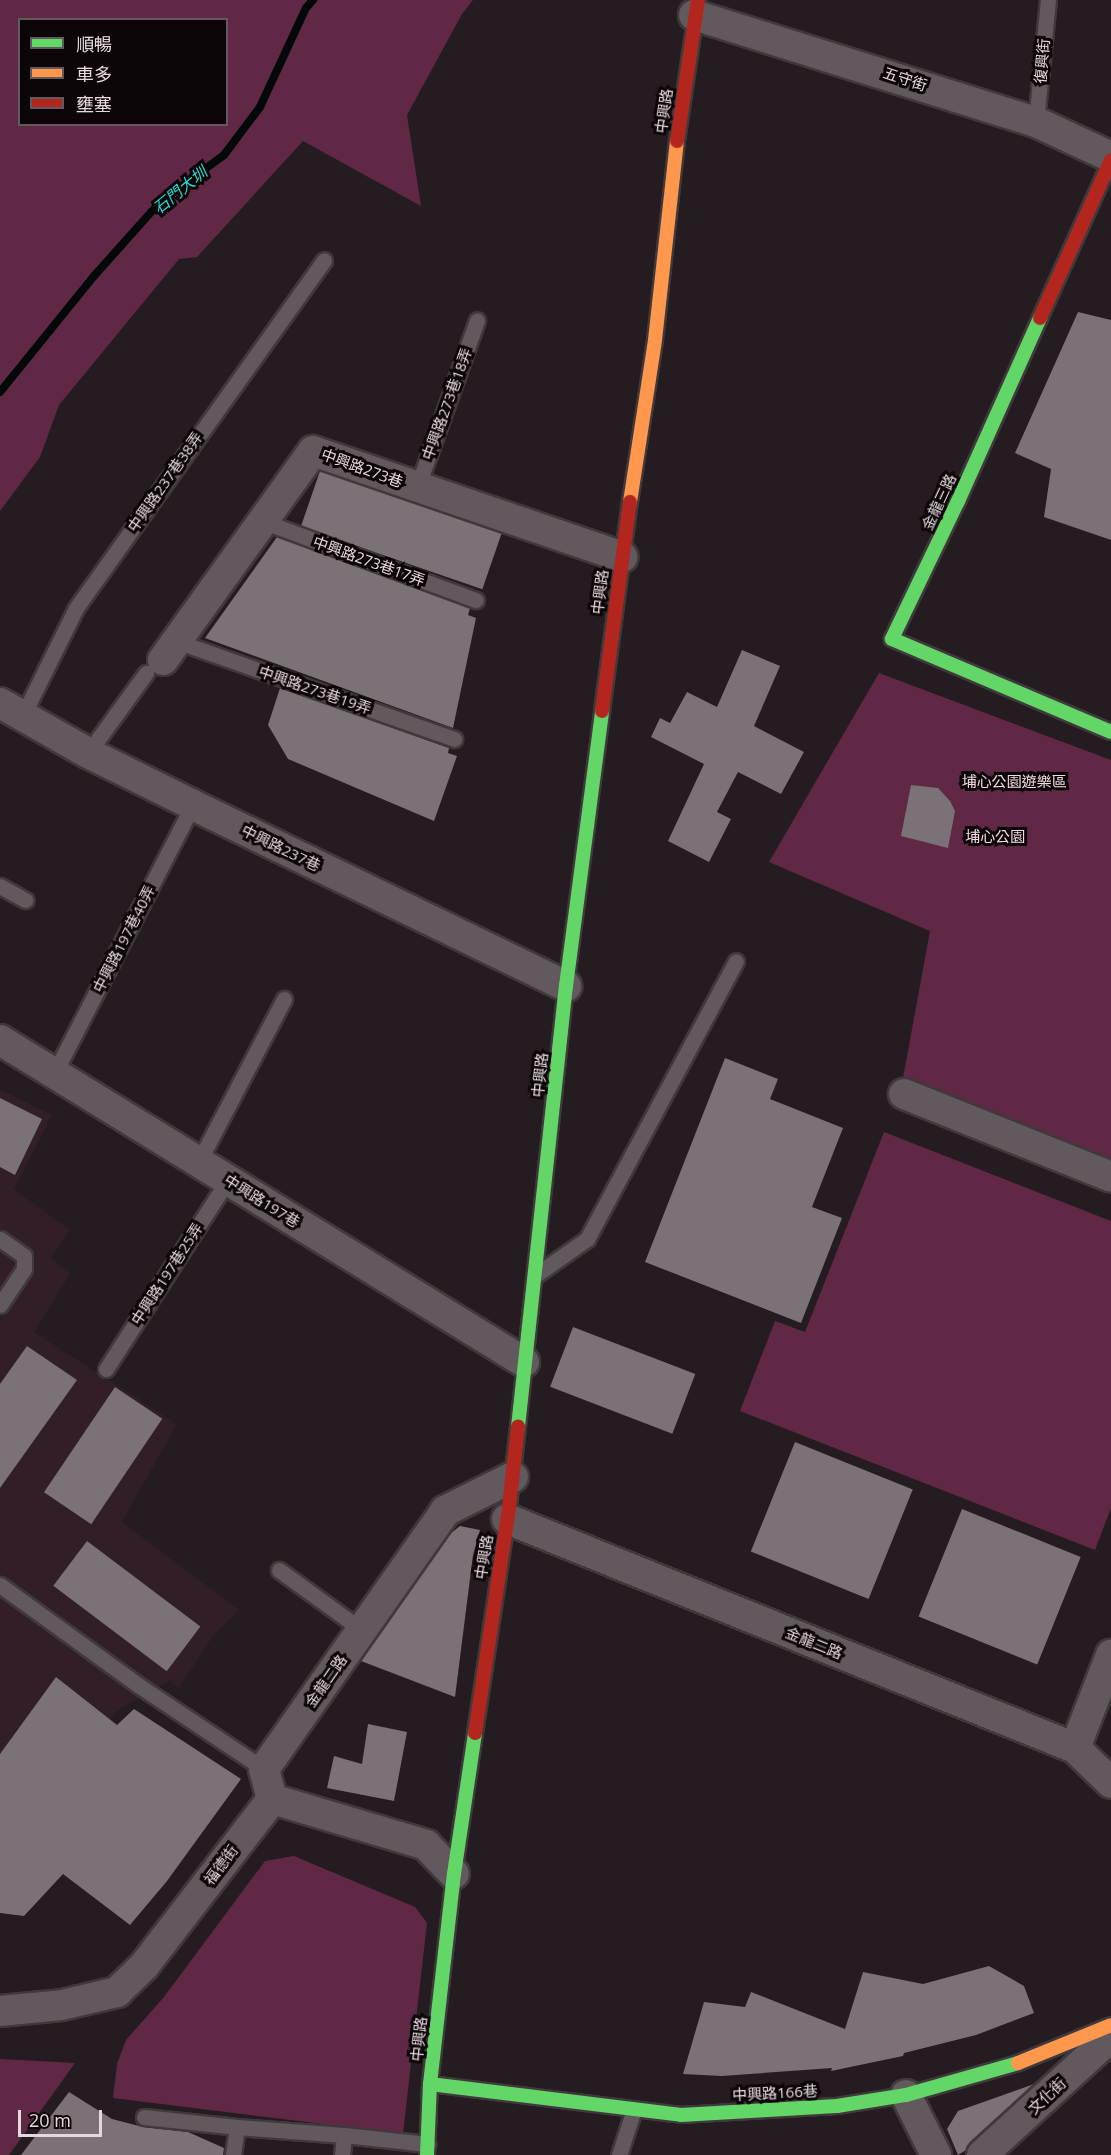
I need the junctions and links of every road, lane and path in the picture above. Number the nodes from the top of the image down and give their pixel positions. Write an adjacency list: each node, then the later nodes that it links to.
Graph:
1 (1048, 0): 3 (lane, 復興街)
2 (696, 8): 3 (street, 五守街); 9 (street, 中興路)
3 (1036, 122): 4 (street, 五守街)
4 (1111, 158): 13 (street, 金龍三路)
5 (324, 260): 12 (lane, 中興路237巷38弄)
6 (477, 320): 7 (lane, 中興路273巷18弄)
7 (417, 488): 8 (street, 中興路273巷); 9 (street, 中興路273巷)
8 (262, 521): 10 (lane, 中興路273巷17弄); 11 (street, 中興路273巷)
9 (622, 557): 20 (street, 中興路)
10 (476, 600)
11 (162, 658): 14 (lane, 中興路273巷19弄); 15 (lane)
12 (12, 709): 15 (street, 中興路237巷)
13 (1111, 732)
14 (454, 739)
15 (88, 753): 16 (street, 中興路237巷)
16 (193, 805): 20 (street, 中興路237巷); 23 (lane, 中興路197巷40弄)
17 (0, 886): 18 (lane)
18 (25, 900)
19 (736, 961): 29 (lane)
20 (566, 986): 29 (street, 中興路)
21 (284, 999): 25 (lane)
22 (0, 1040): 23 (street, 中興路197巷)
23 (55, 1072): 25 (street, 中興路197巷)
24 (904, 1094): 26 (street)
25 (199, 1161): 27 (street, 中興路197巷)
26 (1111, 1177)
27 (228, 1180): 31 (street, 中興路197巷); 32 (lane, 中興路197巷25弄)
28 (0, 1239): 30 (lane)
29 (534, 1275): 31 (street, 中興路)
30 (0, 1305)
31 (524, 1362): 33 (street, 中興路)
32 (106, 1369)
33 (513, 1477): 34 (street, 中興路); 37 (street, 金龍二路)
34 (507, 1519): 39 (street, 金龍二路); 43 (street, 中興路)
35 (279, 1570): 37 (lane)
36 (0, 1585): 40 (lane)
37 (362, 1630): 40 (street, 金龍二路)
38 (1111, 1655): 39 (street)
39 (1075, 1748): 41 (street, 金龍二路)
40 (264, 1769): 42 (street)
41 (1111, 1783)
42 (272, 1799): 43 (street); 44 (street, 福德街)
43 (454, 1874): 47 (street, 中興路)
44 (0, 2011)
45 (1111, 2025): 48 (street, 中興路166巷)
46 (1111, 2037): 58 (street, 文化街)
47 (430, 2084): 49 (street, 中興路166巷); 53 (street, 中興路)
48 (906, 2095): 49 (street, 中興路166巷); 57 (street)
49 (634, 2109): 56 (lane)
50 (144, 2116): 51 (lane)
51 (237, 2127): 52 (lane); 54 (lane)
52 (344, 2135): 53 (lane); 55 (lane)
53 (428, 2149)
54 (233, 2155)
55 (342, 2155)
56 (619, 2155)
57 (936, 2155)
58 (982, 2155)

